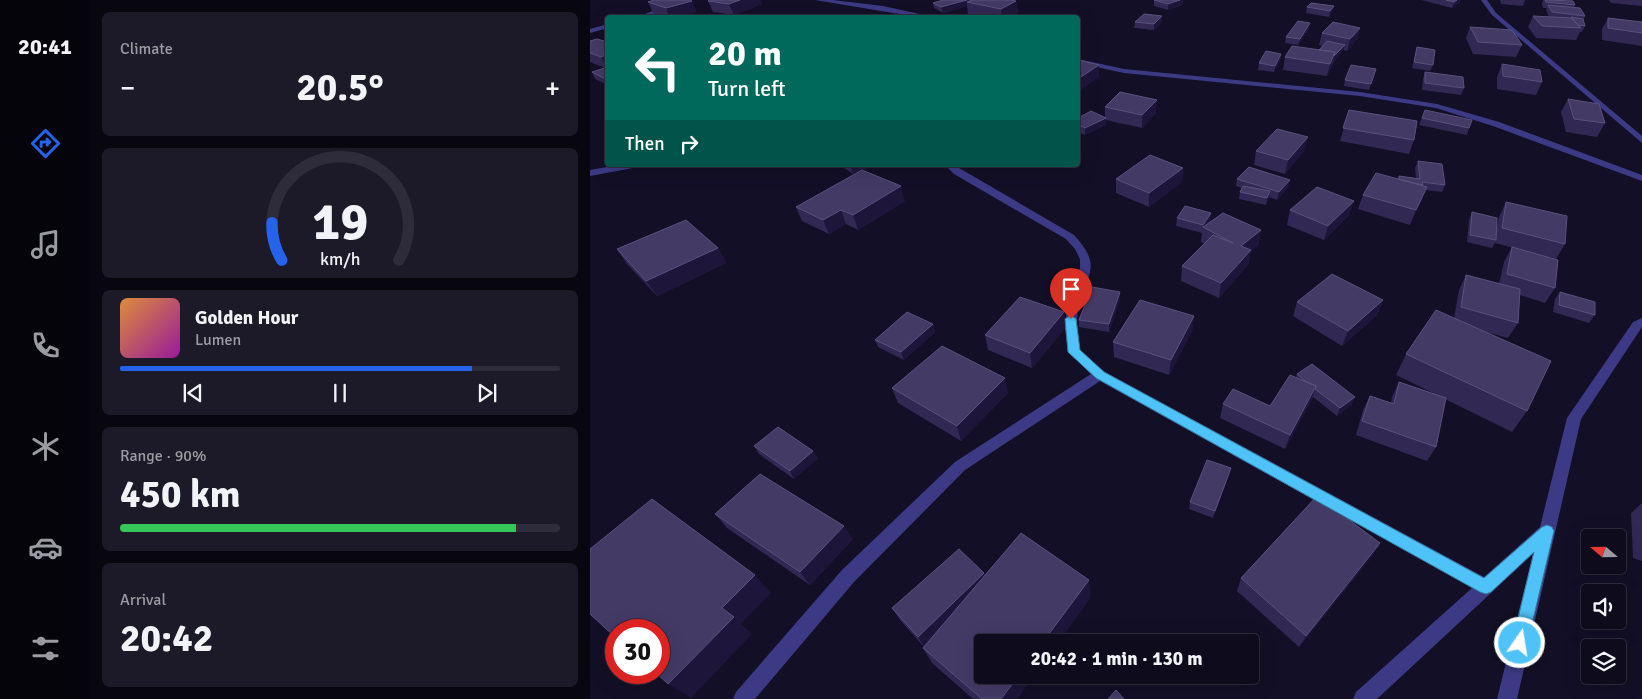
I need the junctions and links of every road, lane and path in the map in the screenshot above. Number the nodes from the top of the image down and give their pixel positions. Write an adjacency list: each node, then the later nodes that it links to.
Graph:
1 (689, 0): 6 (street)
2 (818, 0): 5 (street)
3 (840, 0): 5 (street)
4 (1484, 0): 11 (street)
5 (831, 2): 7 (street)
6 (646, 15)
7 (919, 15)
8 (605, 27): 9 (street)
9 (590, 31)
10 (1080, 61): 15 (street)
11 (1642, 140)
12 (622, 167): 14 (street)
13 (951, 167): 17 (street)
14 (590, 173)
15 (1642, 178)
16 (1642, 322): 18 (street)
17 (1100, 375): 19 (street); 20 (street)
18 (1547, 531): 19 (street); 22 (street)
19 (1486, 587): 21 (street)
20 (743, 699)
21 (1363, 699)
22 (1507, 699)

